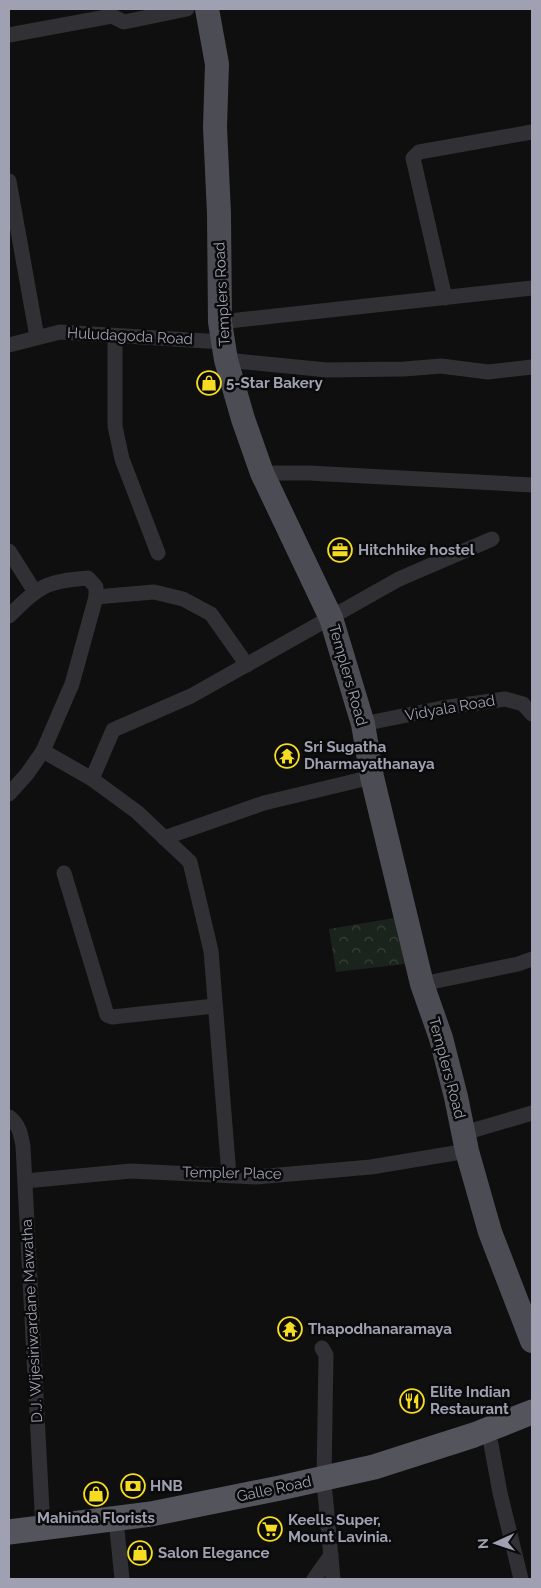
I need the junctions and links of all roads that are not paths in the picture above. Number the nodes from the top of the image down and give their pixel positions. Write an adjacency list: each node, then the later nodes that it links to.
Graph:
1 (203, 9): 2 (street); 9 (main road, Templers Road)
2 (9, 35)
3 (532, 132): 6 (street)
4 (9, 181): 8 (street)
5 (532, 288): 6 (street)
6 (445, 298): 9 (street)
7 (115, 336): 8 (street, Huludagoda Road); 9 (street, Huludagoda Road); 16 (street)
8 (37, 337): 10 (street, Huludagoda Road)
9 (223, 341): 11 (street); 12 (main road, Templers Road)
10 (9, 345)
11 (532, 367)
12 (262, 472): 13 (street); 20 (main road, Templers Road)
13 (532, 485)
14 (492, 539): 20 (street)
15 (9, 551): 17 (street)
16 (158, 553)
17 (34, 592): 18 (street); 19 (street)
18 (96, 598): 21 (street); 24 (street)
19 (9, 616)
20 (331, 618): 21 (street); 23 (main road, Templers Road)
21 (247, 664): 26 (street)
22 (529, 705): 23 (street, Vidyala Road)
23 (363, 724): 25 (main road, Templers Road)
24 (43, 751): 26 (street); 27 (street)
25 (372, 777): 28 (street); 31 (main road, Templers Road)
26 (92, 779): 28 (street)
27 (9, 794)
28 (164, 838): 32 (street)
29 (64, 873): 32 (street)
30 (532, 959): 31 (street)
31 (422, 984): 35 (main road, Templers Road)
32 (215, 1006): 36 (street)
33 (532, 1113): 35 (street, Templer Place)
34 (9, 1117): 37 (street, D.J. Wijesiriwardane Mawatha)
35 (465, 1142): 36 (street, Templer Place); 38 (main road, Templers Road)
36 (229, 1175): 37 (street, Templer Place)
37 (25, 1180): 45 (street, D.J. Wijesiriwardane Mawatha)
38 (532, 1340)
39 (322, 1348): 43 (street)
40 (532, 1412): 43 (highway, Galle Road)
41 (532, 1430): 42 (highway, Galle Road)
42 (491, 1444): 43 (highway, Galle Road); 52 (street)
43 (325, 1486): 44 (highway, Galle Road); 48 (street)
44 (116, 1527): 45 (highway, Galle Road); 47 (highway, Galle Road); 49 (street)
45 (43, 1529): 46 (highway, Galle Road)
46 (9, 1532)
47 (9, 1545)
48 (331, 1556): 50 (street); 51 (street)
49 (122, 1579)
50 (314, 1579)
51 (333, 1579)
52 (521, 1579)

